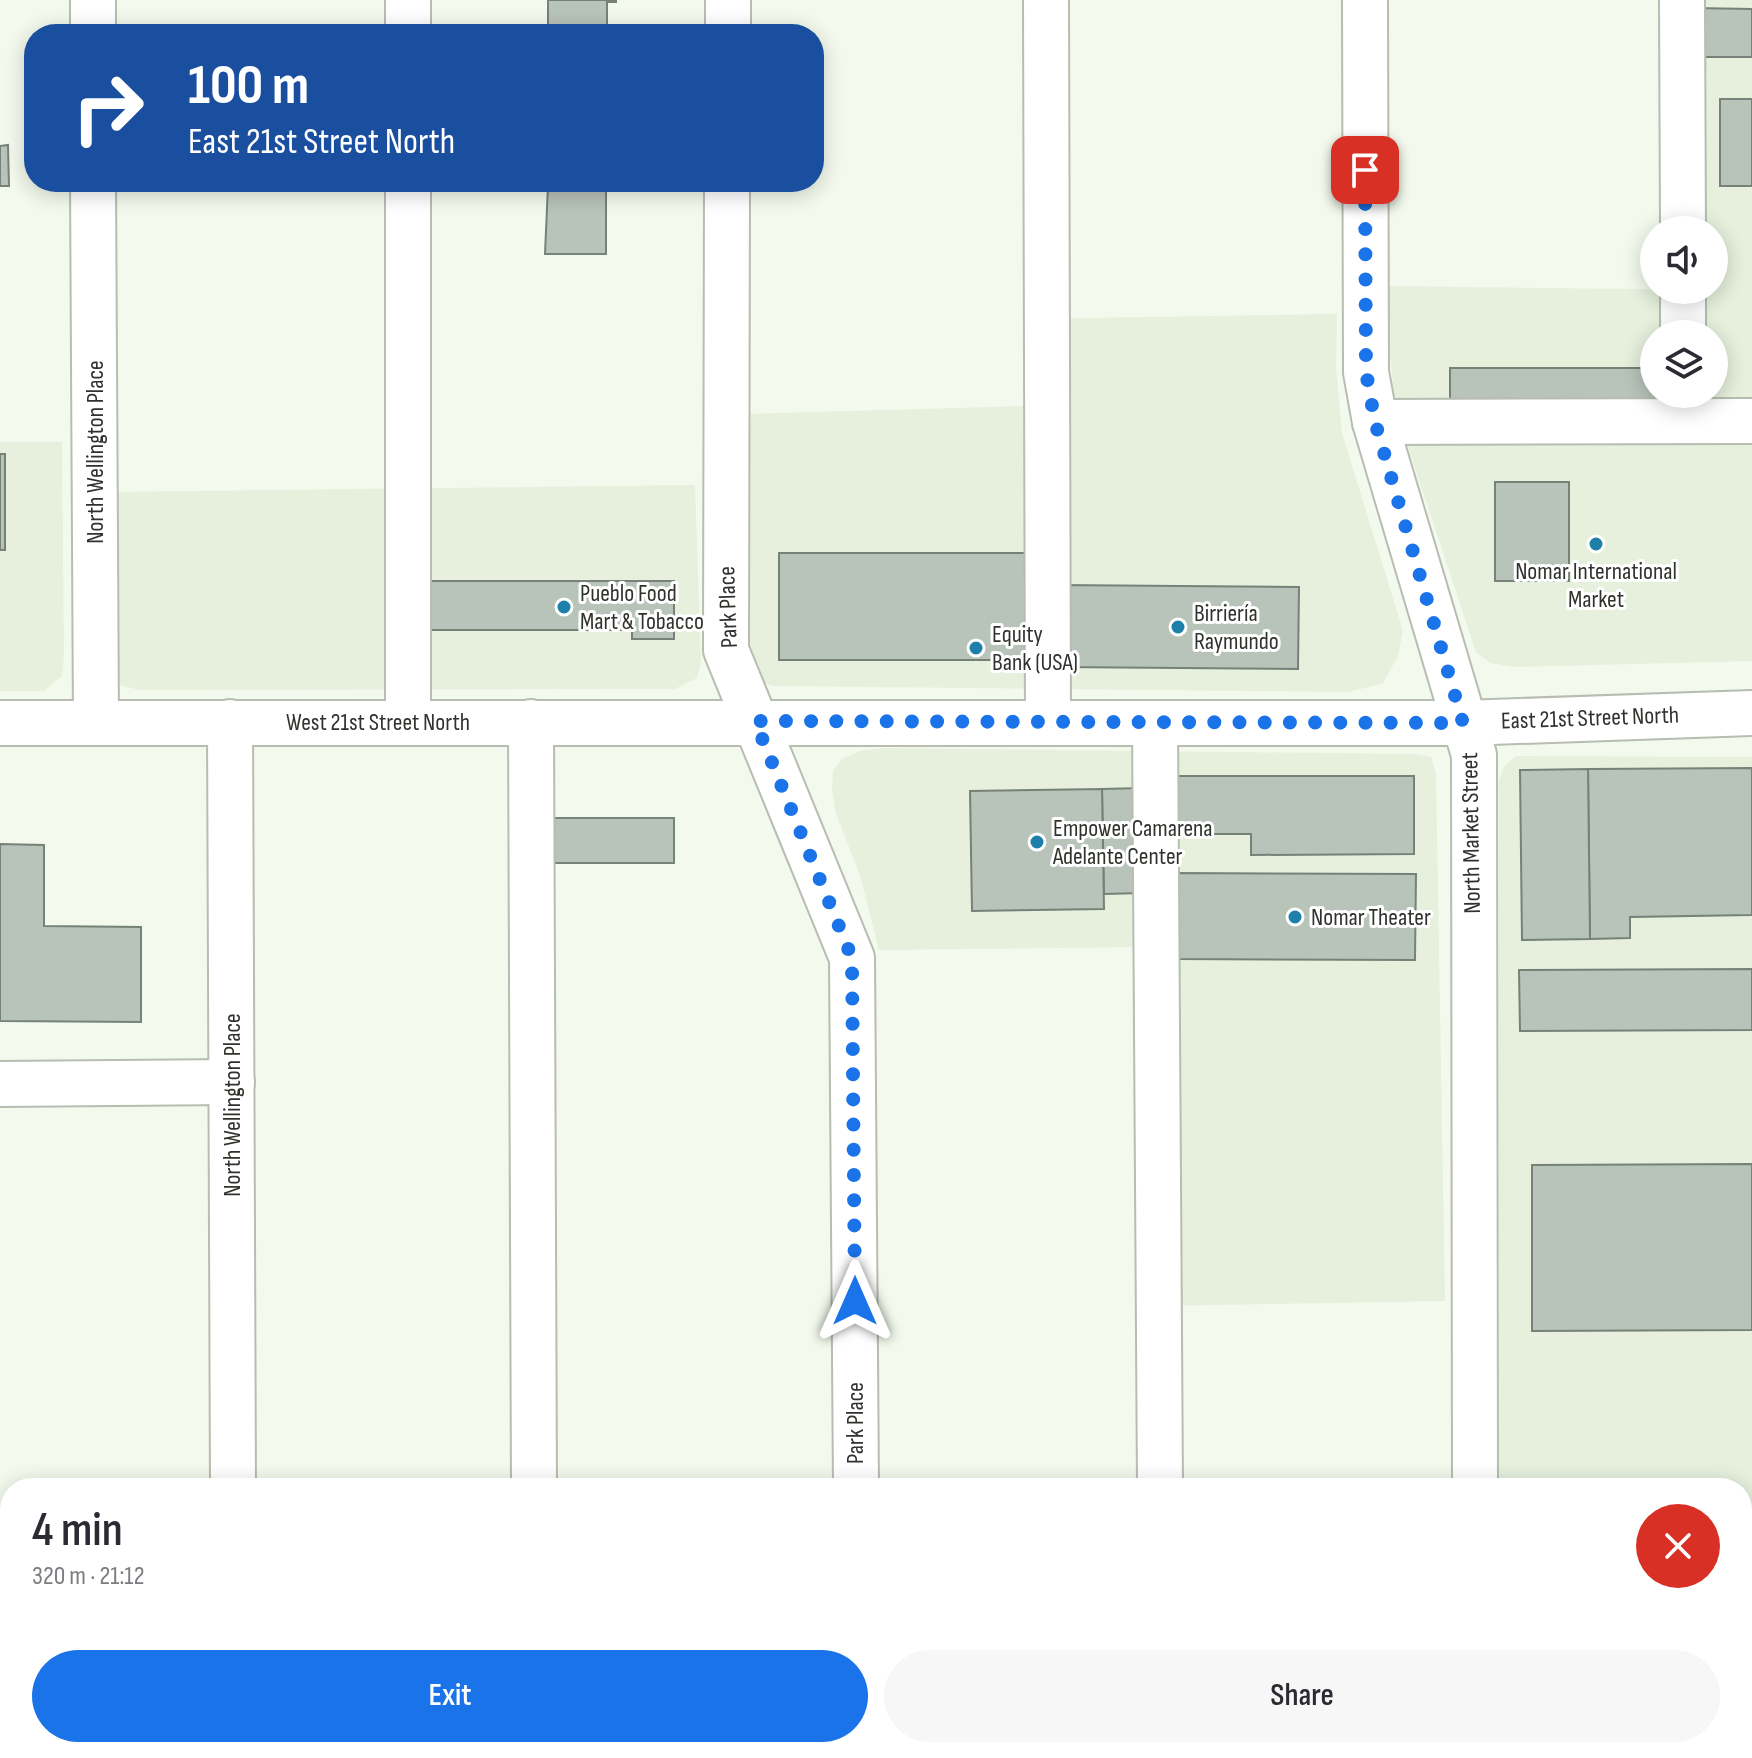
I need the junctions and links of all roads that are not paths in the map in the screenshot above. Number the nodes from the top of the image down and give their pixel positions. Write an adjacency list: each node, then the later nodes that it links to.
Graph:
1 (93, 0): 7 (street)
2 (408, 0): 8 (street)
3 (728, 0): 9 (street)
4 (1046, 0): 24 (street)
5 (1365, 0): 16 (street, North Market Street)
6 (1682, 0): 13 (street)
7 (93, 24)
8 (408, 24)
9 (728, 24)
10 (93, 192): 23 (street, North Wellington Place)
11 (408, 192): 20 (street)
12 (727, 192): 18 (street, Park Place)
13 (1683, 216)
14 (1683, 408): 15 (street); 16 (street)
15 (1752, 421)
16 (1375, 422): 26 (street, North Market Street)
17 (1752, 713): 26 (street, East 21st Street North)
18 (755, 721): 21 (street, West 21st Street North); 24 (street, East 21st Street North); 31 (street, Park Place)
19 (230, 722): 20 (street, West 21st Street North); 23 (street, West 21st Street North); 27 (street, North Wellington Place)
20 (408, 722): 21 (street, West 21st Street North)
21 (531, 722): 30 (street)
22 (0, 723): 23 (street, West 21st Street North)
23 (96, 723)
24 (1048, 723): 25 (street, East 21st Street North)
25 (1155, 723): 26 (street, East 21st Street North); 32 (street)
26 (1463, 723): 33 (street, North Market Street)
27 (232, 1082): 28 (street); 29 (street, North Wellington Place)
28 (0, 1084)
29 (233, 1478)
30 (534, 1478)
31 (856, 1478)
32 (1160, 1478)
33 (1475, 1478)

